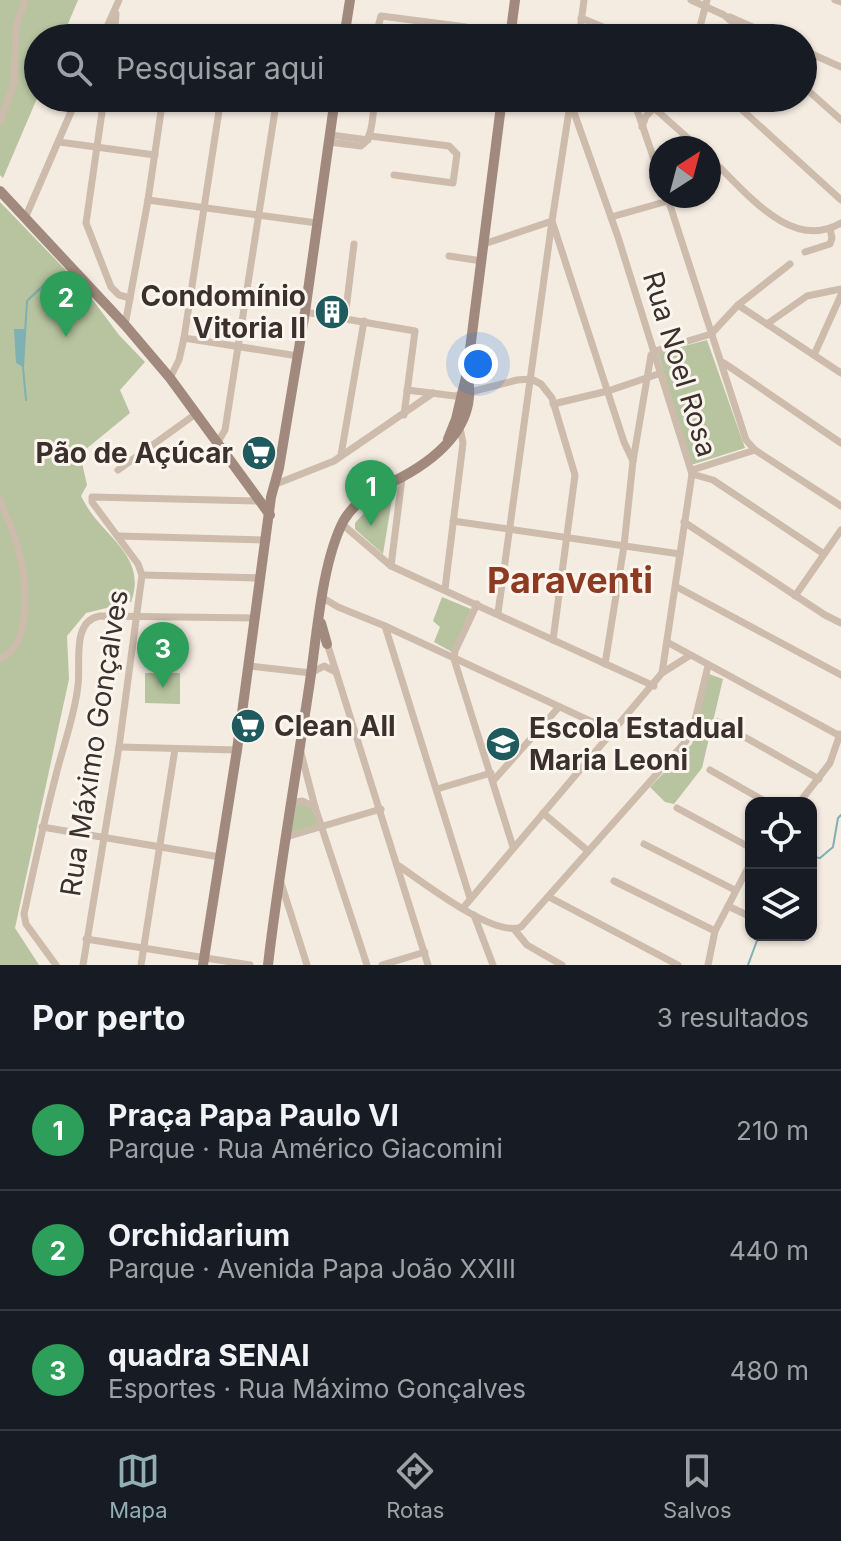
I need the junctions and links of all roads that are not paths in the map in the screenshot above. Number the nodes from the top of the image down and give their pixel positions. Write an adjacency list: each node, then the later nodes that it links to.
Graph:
1 (25, 0): 43 (street)
2 (350, 0): 14 (street)
3 (515, 0): 17 (street)
4 (584, 0): 11 (street)
5 (691, 0): 8 (street)
6 (835, 0): 7 (street)
7 (841, 2)
8 (706, 3): 10 (street); 20 (street)
9 (118, 4): 12 (street); 13 (street)
10 (724, 15): 21 (street); 22 (street)
11 (581, 18): 18 (street); 19 (street)
12 (109, 24)
13 (116, 24)
14 (346, 24)
15 (379, 24): 16 (street)
16 (443, 24)
17 (512, 24)
18 (580, 24)
19 (596, 24)
20 (701, 24)
21 (734, 24)
22 (745, 24)
23 (817, 56): 24 (street)
24 (841, 67)
25 (817, 99): 42 (street)
26 (71, 112): 50 (street)
27 (102, 112): 52 (street)
28 (161, 112): 53 (street)
29 (219, 112): 61 (street)
30 (275, 112): 63 (street)
31 (333, 112): 47 (street)
32 (374, 112): 48 (street)
33 (500, 112): 70 (street)
34 (570, 112): 49 (street)
35 (575, 112): 45 (street, Rua Noel Rosa)
36 (637, 112): 41 (street)
37 (641, 112): 41 (street)
38 (647, 112): 44 (street)
39 (659, 112): 46 (street)
40 (744, 112): 58 (street)
41 (638, 116): 44 (street)
42 (841, 120)
43 (0, 122)
44 (642, 127): 51 (street)
45 (584, 136): 49 (street); 64 (street, Rua Noel Rosa)
46 (686, 136)
47 (330, 138): 48 (street); 66 (street)
48 (369, 138): 55 (street)
49 (566, 138): 65 (street)
50 (59, 142): 52 (street); 62 (street)
51 (649, 147)
52 (96, 148): 53 (street); 78 (street)
53 (155, 155): 57 (street)
54 (721, 167): 68 (street)
55 (394, 175)
56 (0, 191): 62 (street)
57 (148, 200): 61 (street); 78 (street)
58 (841, 200)
59 (649, 204): 64 (street)
60 (671, 208): 85 (street)
61 (204, 209): 63 (street); 86 (street)
62 (25, 213): 84 (street)
63 (258, 215): 66 (street); 87 (street)
64 (611, 217): 88 (street, Rua Noel Rosa)
65 (552, 221): 70 (street); 72 (street); 73 (street)
66 (317, 223): 80 (street)
67 (841, 223): 68 (street)
68 (830, 229): 71 (street)
69 (354, 244): 81 (street)
70 (484, 244): 75 (street)
71 (805, 252)
72 (547, 253): 73 (street); 96 (street)
73 (565, 255): 100 (street)
74 (449, 256): 75 (street)
75 (482, 261): 102 (street)
76 (790, 264): 79 (street)
77 (841, 292): 83 (street); 89 (street)
78 (130, 298): 84 (street)
79 (738, 305): 83 (street); 85 (street)
80 (305, 312): 81 (street); 90 (street)
81 (345, 318): 82 (street)
82 (364, 321): 99 (street); 111 (street)
83 (767, 324): 89 (street)
84 (125, 325): 92 (street)
85 (711, 334): 88 (street); 91 (street)
86 (184, 338): 87 (street); 92 (street)
87 (240, 347): 90 (street); 107 (street)
88 (655, 351): 93 (street, Rua Noel Rosa); 95 (street)
89 (814, 355): 94 (street)
90 (298, 356): 117 (street)
91 (722, 362): 97 (street); 98 (street)
92 (171, 373): 104 (street)
93 (661, 373): 95 (street); 114 (street, Rua Noel Rosa)
94 (841, 373)
95 (647, 378): 100 (street); 112 (street)
96 (531, 379): 102 (street); 103 (street); 128 (street)
97 (727, 380): 98 (street); 110 (street)
98 (748, 380): 108 (street)
99 (407, 390): 101 (street); 105 (street)
100 (608, 391): 103 (street); 112 (street)
101 (433, 393): 102 (street); 105 (street)
102 (465, 394): 106 (street); 109 (street)
103 (553, 404): 131 (street)
104 (197, 413): 107 (street); 113 (street)
105 (404, 415): 111 (street)
106 (460, 428): 109 (street); 124 (street)
107 (218, 439): 116 (street)
108 (841, 443)
109 (445, 446): 115 (street)
110 (755, 450): 114 (street); 122 (street)
111 (341, 455): 117 (street)
112 (633, 461): 135 (street)
113 (118, 470)
114 (692, 472): 125 (street, Rua Noel Rosa); 138 (street)
115 (402, 478): 126 (street); 139 (street)
116 (247, 483): 118 (street); 120 (street); 121 (street)
117 (276, 484): 118 (street)
118 (273, 499): 123 (street)
119 (0, 500): 159 (street)
120 (242, 501): 121 (street); 129 (street, Rua Máximo Gonçalves)
121 (257, 501): 123 (street)
122 (841, 506)
123 (270, 519): 132 (street)
124 (453, 521): 128 (street); 143 (street)
125 (684, 522): 137 (street, Rua Noel Rosa); 144 (street)
126 (342, 524): 139 (street); 145 (street)
127 (841, 530): 134 (street)
128 (511, 531): 131 (street); 148 (street)
129 (118, 536): 130 (street); 133 (street, Rua Máximo Gonçalves)
130 (132, 536): 132 (street); 133 (street)
131 (567, 538): 135 (street); 155 (street)
132 (267, 540): 141 (street)
133 (124, 544): 140 (street, Rua Máximo Gonçalves)
134 (831, 545): 136 (street); 138 (street)
135 (624, 546): 137 (street); 161 (street)
136 (841, 550)
137 (680, 554): 142 (street, Rua Noel Rosa)
138 (824, 554): 144 (street)
139 (391, 566): 143 (street)
140 (142, 575): 141 (street); 150 (street, Rua Máximo Gonçalves)
141 (261, 578): 151 (street)
142 (677, 587): 156 (street, Rua Noel Rosa); 167 (street)
143 (445, 589): 146 (street)
144 (795, 596): 152 (street)
145 (323, 598): 147 (street); 149 (street)
146 (477, 604): 148 (street); 160 (street)
147 (338, 607): 149 (street); 153 (street)
148 (498, 613): 155 (street)
149 (320, 614): 154 (street); 157 (street)
150 (137, 617): 151 (street); 173 (street, Rua Máximo Gonçalves); 188 (street)
151 (255, 618): 162 (street)
152 (841, 623)
153 (385, 626): 160 (street); 180 (street)
154 (317, 638): 157 (street); 164 (street)
155 (553, 640): 161 (street)
156 (667, 642): 158 (street); 166 (street, Rua Noel Rosa)
157 (327, 644): 165 (street)
158 (689, 656): 163 (street); 166 (street)
159 (2, 658)
160 (454, 659): 169 (street); 178 (street)
161 (605, 664): 168 (street)
162 (249, 666): 164 (street); 176 (street)
163 (708, 666): 172 (street); 196 (street)
164 (311, 673): 165 (street); 174 (street)
165 (337, 673): 186 (street)
166 (662, 673): 168 (street, Rua Noel Rosa)
167 (841, 675)
168 (654, 686): 171 (street, Rua Noel Rosa)
169 (559, 707): 171 (street); 178 (street)
170 (718, 722): 179 (street)
171 (614, 732): 187 (street, Rua Noel Rosa)
172 (841, 734): 179 (street)
173 (119, 747): 175 (street); 191 (street, Rua Máximo Gonçalves)
174 (300, 748): 183 (street); 184 (street)
175 (175, 749): 176 (street); 193 (street)
176 (237, 750): 197 (street)
177 (710, 770): 181 (street)
178 (492, 777): 180 (street); 195 (street)
179 (819, 779): 182 (street)
180 (437, 789): 204 (street)
181 (757, 797)
182 (804, 797)
183 (315, 807): 184 (street); 189 (street)
184 (290, 808): 190 (street)
185 (677, 808): 194 (street)
186 (381, 809): 189 (street); 198 (street)
187 (543, 813): 195 (street, Rua Noel Rosa); 196 (street)
188 (42, 827): 191 (street); 217 (street)
189 (322, 828): 190 (street); 223 (street)
190 (286, 837): 200 (street)
191 (105, 838): 193 (street); 213 (street, Rua Máximo Gonçalves)
192 (644, 844): 202 (street)
193 (162, 845): 197 (street); 214 (street)
194 (745, 845)
195 (513, 847): 204 (street, Rua Noel Rosa)
196 (588, 851): 203 (street)
197 (220, 857): 216 (street)
198 (399, 866): 206 (street); 215 (street)
199 (747, 869): 202 (street)
200 (280, 881): 209 (street); 210 (street)
201 (614, 881): 212 (street)
202 (735, 890): 205 (street)
203 (549, 897): 211 (street); 228 (street)
204 (470, 898): 206 (street, Rua Noel Rosa)
205 (728, 906): 207 (street); 212 (street)
206 (463, 908): 208 (street)
207 (745, 914)
208 (474, 915): 211 (street); 226 (street)
209 (272, 927): 210 (street); 221 (street)
210 (295, 927): 222 (street)
211 (514, 929): 227 (street)
212 (715, 931): 229 (street)
213 (86, 939): 214 (street); 218 (street, Rua Máximo Gonçalves)
214 (144, 948): 216 (street); 219 (street)
215 (425, 952): 224 (street); 225 (street)
216 (203, 962): 220 (street)
217 (56, 965)
218 (83, 965)
219 (141, 965)
220 (250, 965)
221 (268, 965)
222 (307, 965)
223 (367, 965)
224 (382, 965)
225 (428, 965)
226 (493, 965)
227 (562, 965)
228 (678, 965)
229 (708, 965)

